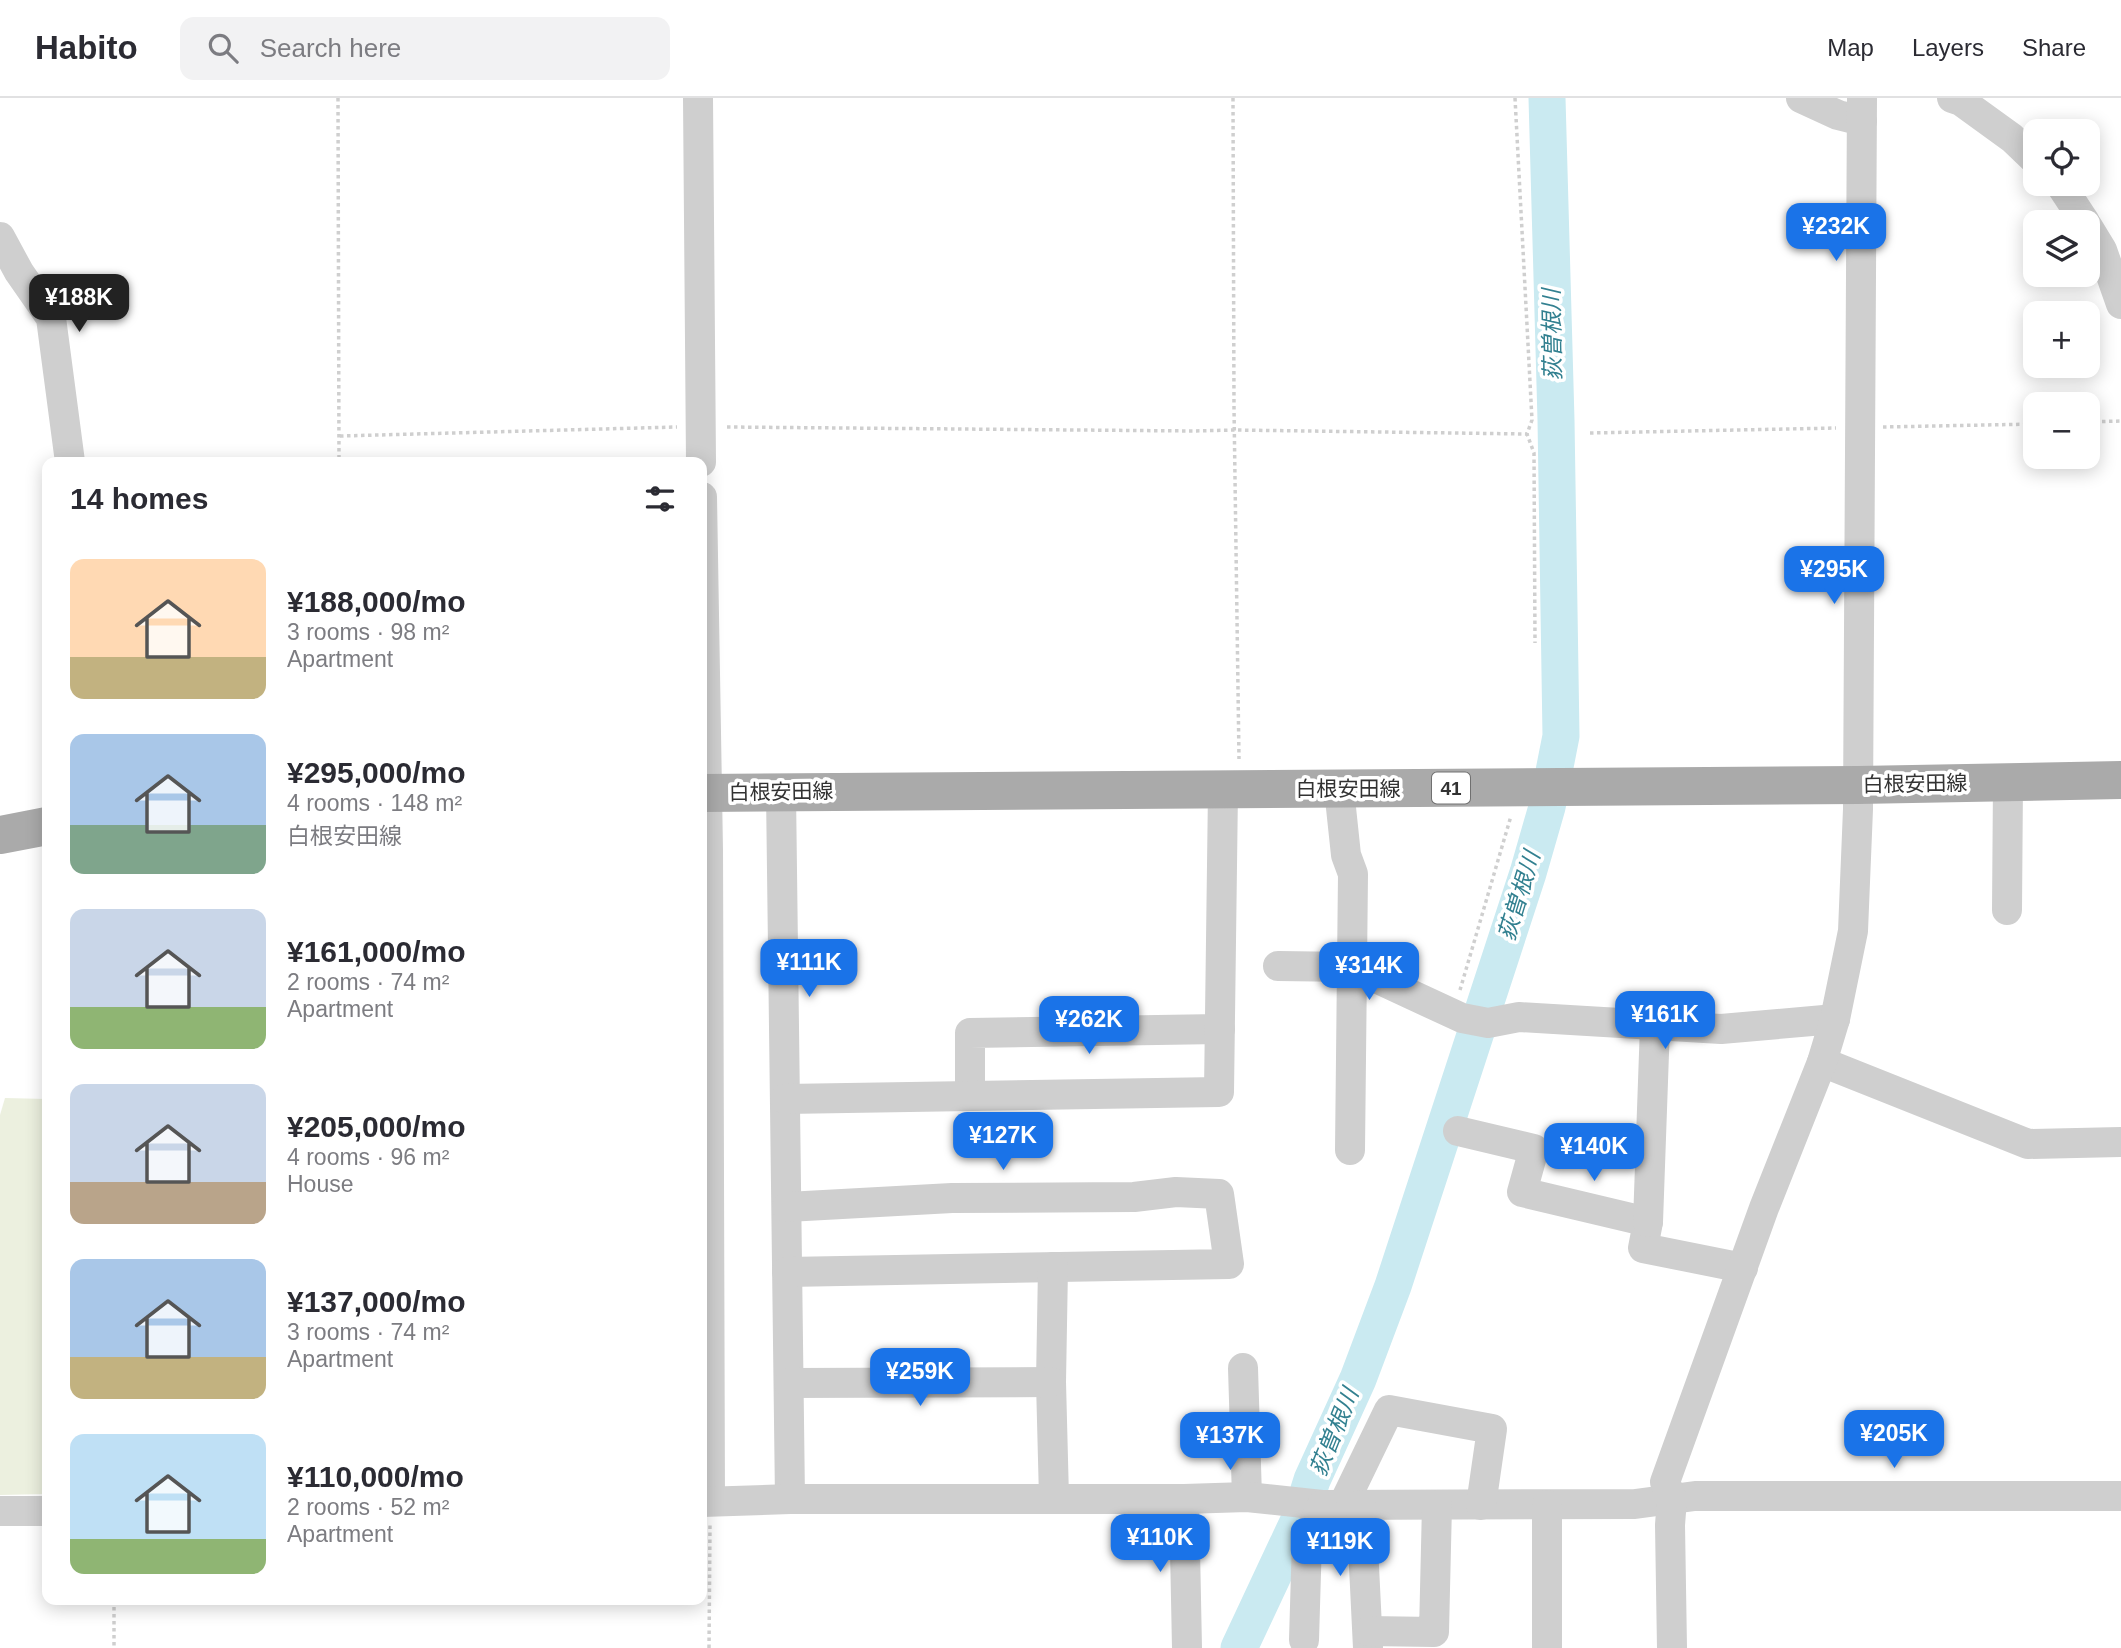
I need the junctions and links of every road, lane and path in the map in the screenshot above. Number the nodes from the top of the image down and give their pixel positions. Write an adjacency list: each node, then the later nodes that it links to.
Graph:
1 (338, 98): 20 (path)
2 (698, 98): 15 (street)
3 (1233, 98): 17 (path)
4 (1515, 98): 19 (path)
5 (1801, 98): 7 (street)
6 (1960, 99): 8 (street)
7 (1862, 109): 16 (street)
8 (2023, 149)
9 (0, 237): 21 (street)
10 (2100, 247): 11 (street)
11 (2121, 304)
12 (2121, 421): 13 (path)
13 (2100, 422)
14 (2023, 424): 16 (path)
15 (700, 427): 17 (path); 20 (path); 23 (street)
16 (1860, 428): 18 (path); 27 (street)
17 (1235, 430): 19 (path); 30 (path)
18 (1590, 433)
19 (1527, 434): 24 (path)
20 (340, 436): 22 (path)
21 (69, 457)
22 (339, 457)
23 (701, 457)
24 (1535, 643)
25 (2121, 780): 26 (main road, 白根安田線 / 41)
26 (2008, 782): 27 (main road, 白根安田線 / 41); 35 (street)
27 (1858, 785): 28 (main road, 白根安田線 / 41); 39 (street)
28 (1519, 787): 29 (main road, 白根安田線 / 41); 38 (path)
29 (1339, 789): 30 (main road, 白根安田線 / 41); 37 (street)
30 (1232, 790): 32 (main road, 白根安田線 / 41); 41 (street)
31 (707, 791): 32 (main road, 白根安田線 / 41)
32 (781, 792): 44 (street)
33 (42, 828): 34 (main road)
34 (0, 835)
35 (2007, 910)
36 (1278, 966): 37 (street)
37 (1352, 967): 38 (street); 47 (street)
38 (1468, 1018): 40 (street)
39 (1835, 1019): 40 (street); 42 (street)
40 (1655, 1025): 49 (street)
41 (1220, 1029): 43 (street); 43 (street)
42 (1822, 1062): 46 (street); 51 (street)
43 (970, 1096): 44 (street)
44 (785, 1099): 48 (street)
45 (1458, 1131): 49 (street)
46 (2121, 1142)
47 (1350, 1150)
48 (787, 1207): 50 (street); 52 (street)
49 (1648, 1222): 51 (street)
50 (1053, 1268): 52 (street); 54 (street)
51 (1743, 1268): 61 (street)
52 (787, 1272): 55 (street)
53 (1243, 1368): 57 (street)
54 (1051, 1382): 55 (street); 58 (street)
55 (789, 1383): 59 (street)
56 (2121, 1496): 61 (street)
57 (1247, 1497): 60 (street); 63 (street)
58 (1054, 1498): 59 (street); 60 (street)
59 (790, 1499): 62 (street)
60 (1184, 1499): 75 (street)
61 (1672, 1499): 66 (street); 77 (street)
62 (707, 1502)
63 (1342, 1505): 64 (street); 65 (street); 71 (street); 72 (street)
64 (1437, 1505): 65 (street); 71 (street)
65 (1481, 1505): 66 (street)
66 (1547, 1505): 76 (street)
67 (0, 1511): 68 (street)
68 (42, 1511)
69 (707, 1551): 74 (path)
70 (114, 1605): 73 (path)
71 (1368, 1639)
72 (1304, 1640)
73 (114, 1648)
74 (709, 1648)
75 (1187, 1648)
76 (1547, 1648)
77 (1672, 1648)

